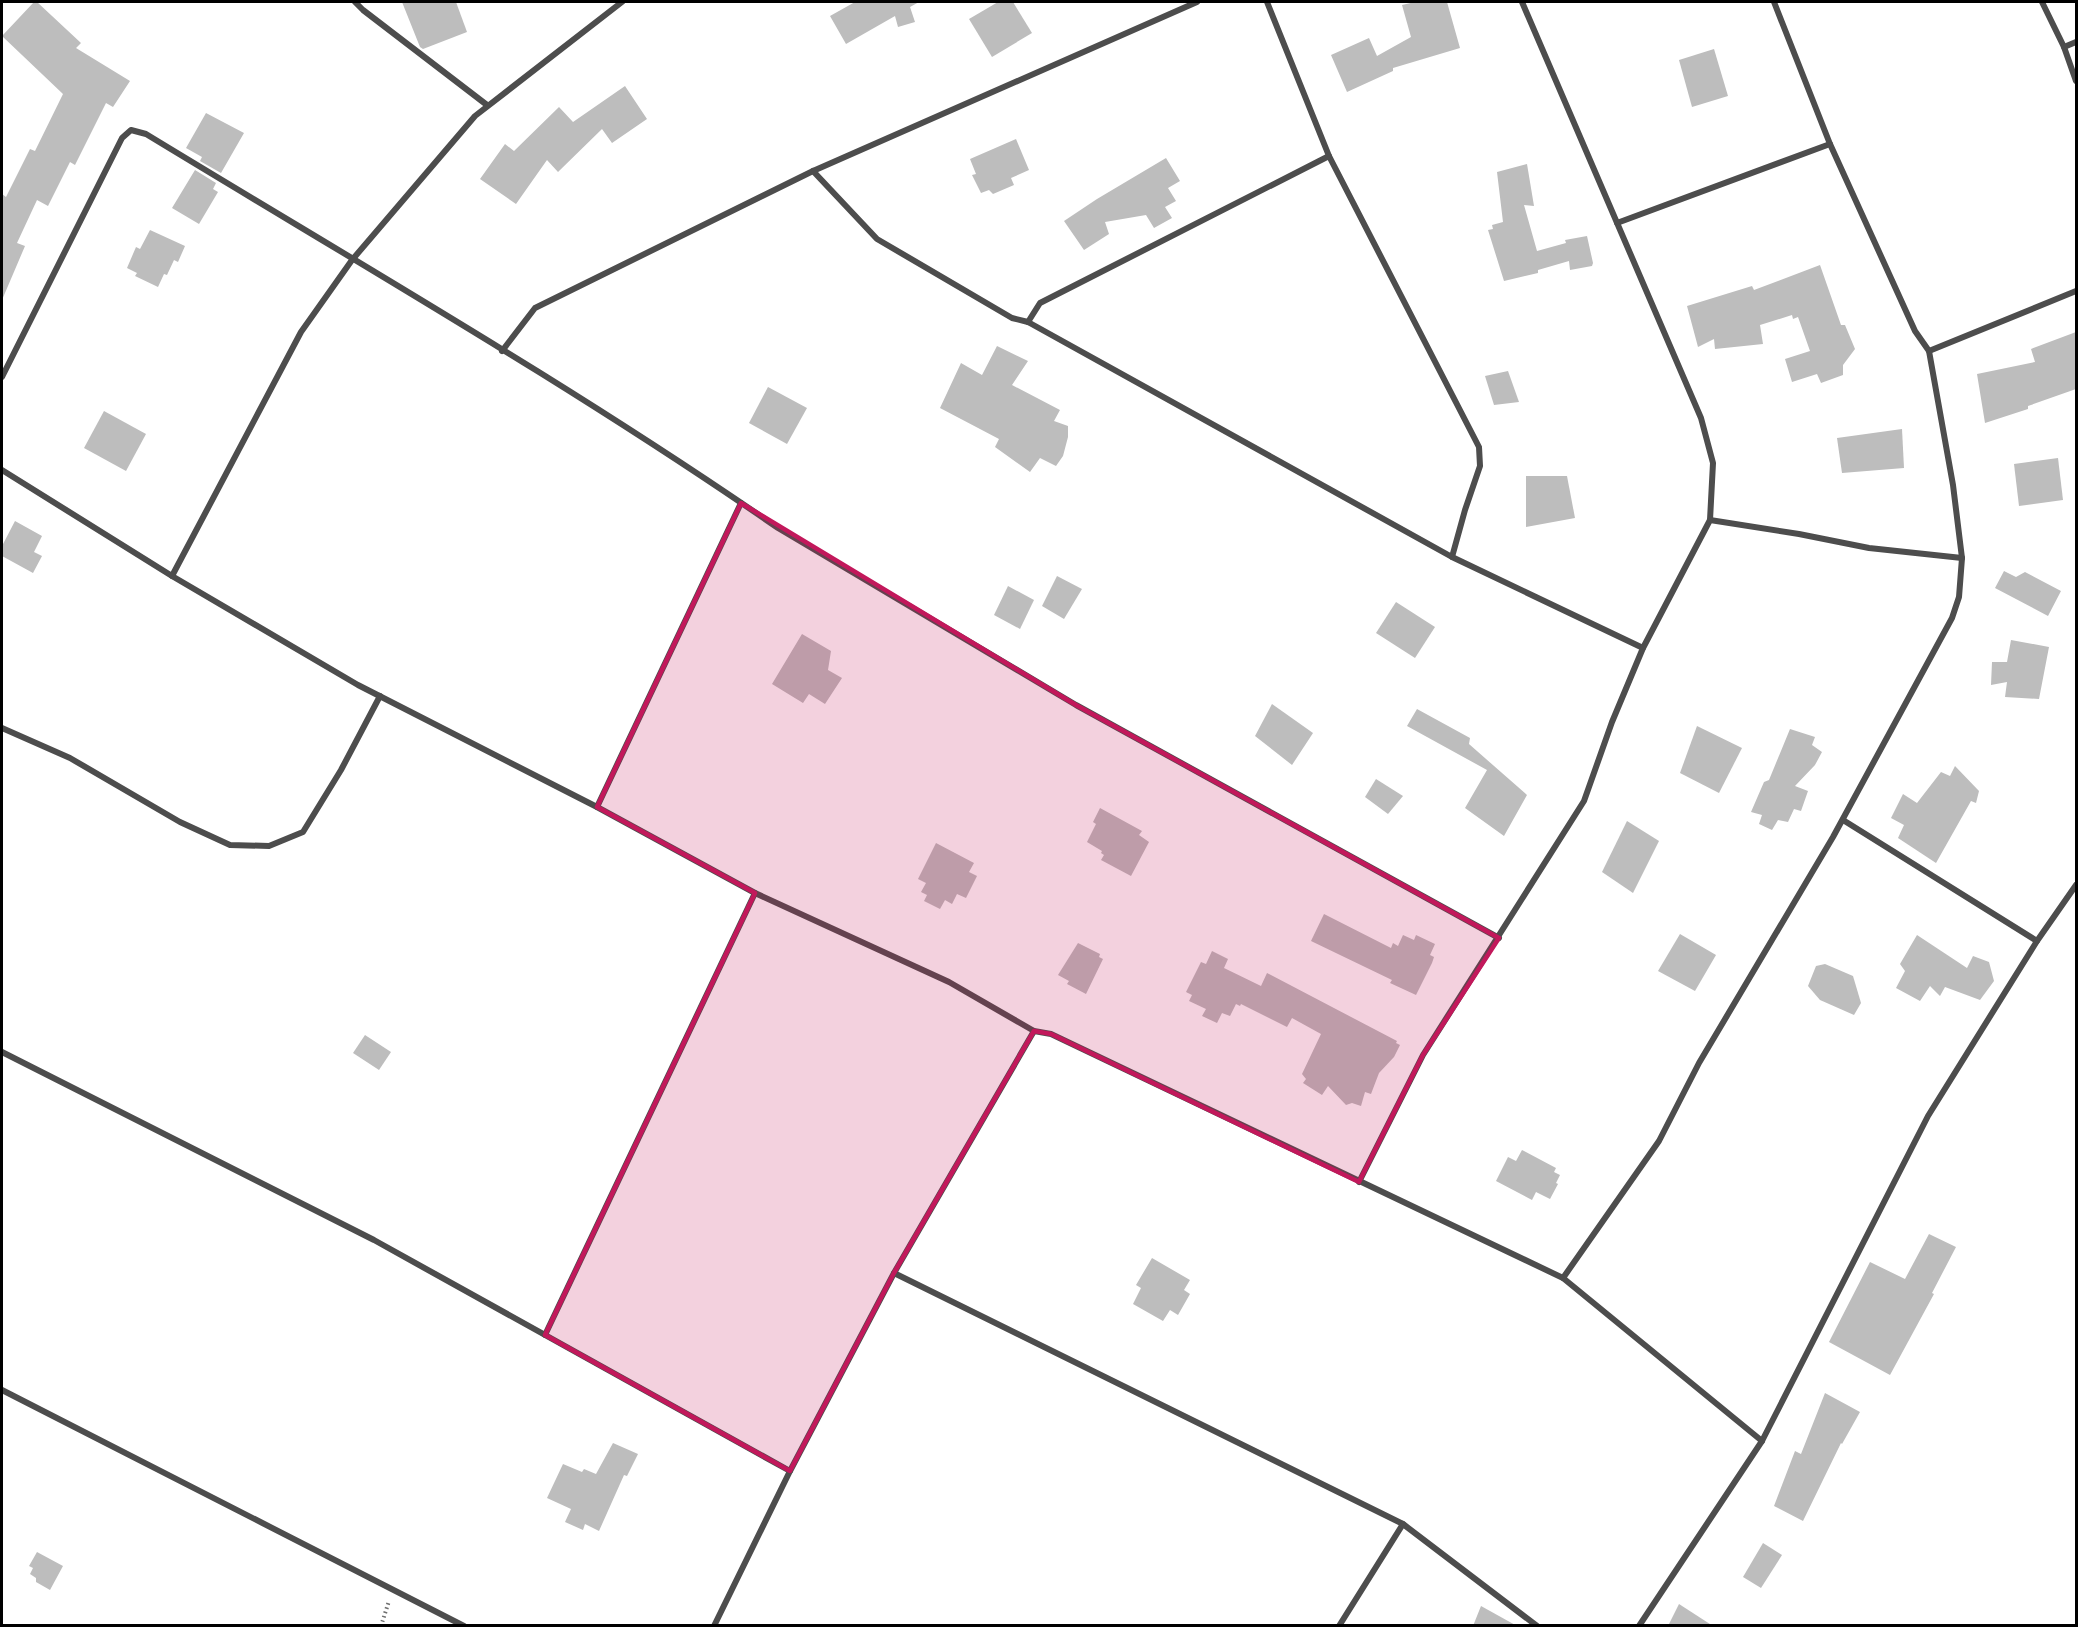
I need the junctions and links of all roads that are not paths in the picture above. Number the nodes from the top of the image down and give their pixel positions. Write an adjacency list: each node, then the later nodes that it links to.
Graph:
1 (355, 2): 11 (street)
2 (622, 2): 11 (street)
3 (1197, 2): 14 (street)
4 (1267, 2): 13 (street)
5 (1522, 2): 15 (street)
6 (1774, 2): 12 (street)
7 (2042, 2): 9 (street)
8 (2076, 42): 9 (street)
9 (2064, 47): 10 (street)
10 (2076, 81)
11 (487, 105): 16 (street)
12 (1830, 144): 15 (street); 20 (street)
13 (1329, 156): 18 (street); 25 (street)
14 (813, 171): 18 (street); 19 (street)
15 (1617, 223): 24 (street)
16 (352, 260): 19 (street); 21 (street); 27 (street)
17 (2076, 291): 20 (street)
18 (1028, 322): 25 (street)
19 (502, 351): 23 (street)
20 (1929, 351): 26 (street)
21 (2, 377)
22 (2, 470): 27 (street)
23 (741, 503): 31 (street); 35 (street)
24 (1710, 520): 26 (street); 28 (street)
25 (1452, 557): 28 (street)
26 (1962, 558): 32 (street)
27 (172, 576): 29 (street)
28 (1643, 648): 35 (street)
29 (380, 696): 30 (street); 31 (street)
30 (2, 728)
31 (597, 807): 34 (street)
32 (1842, 820): 36 (street); 41 (street)
33 (2076, 885): 36 (street)
34 (755, 893): 37 (street); 42 (street)
35 (1499, 938): 39 (street)
36 (2037, 941): 44 (street)
37 (1034, 1032): 39 (street); 40 (street)
38 (2, 1052): 42 (street)
39 (1359, 1182): 41 (street)
40 (894, 1273): 45 (street); 46 (street)
41 (1563, 1278): 44 (street)
42 (544, 1335): 45 (street)
43 (2, 1390): 47 (street)
44 (1762, 1441): 51 (street)
45 (790, 1471): 48 (street)
46 (1403, 1524): 49 (street); 50 (street)
47 (464, 1626)
48 (714, 1626)
49 (1339, 1626)
50 (1537, 1626)
51 (1639, 1626)

